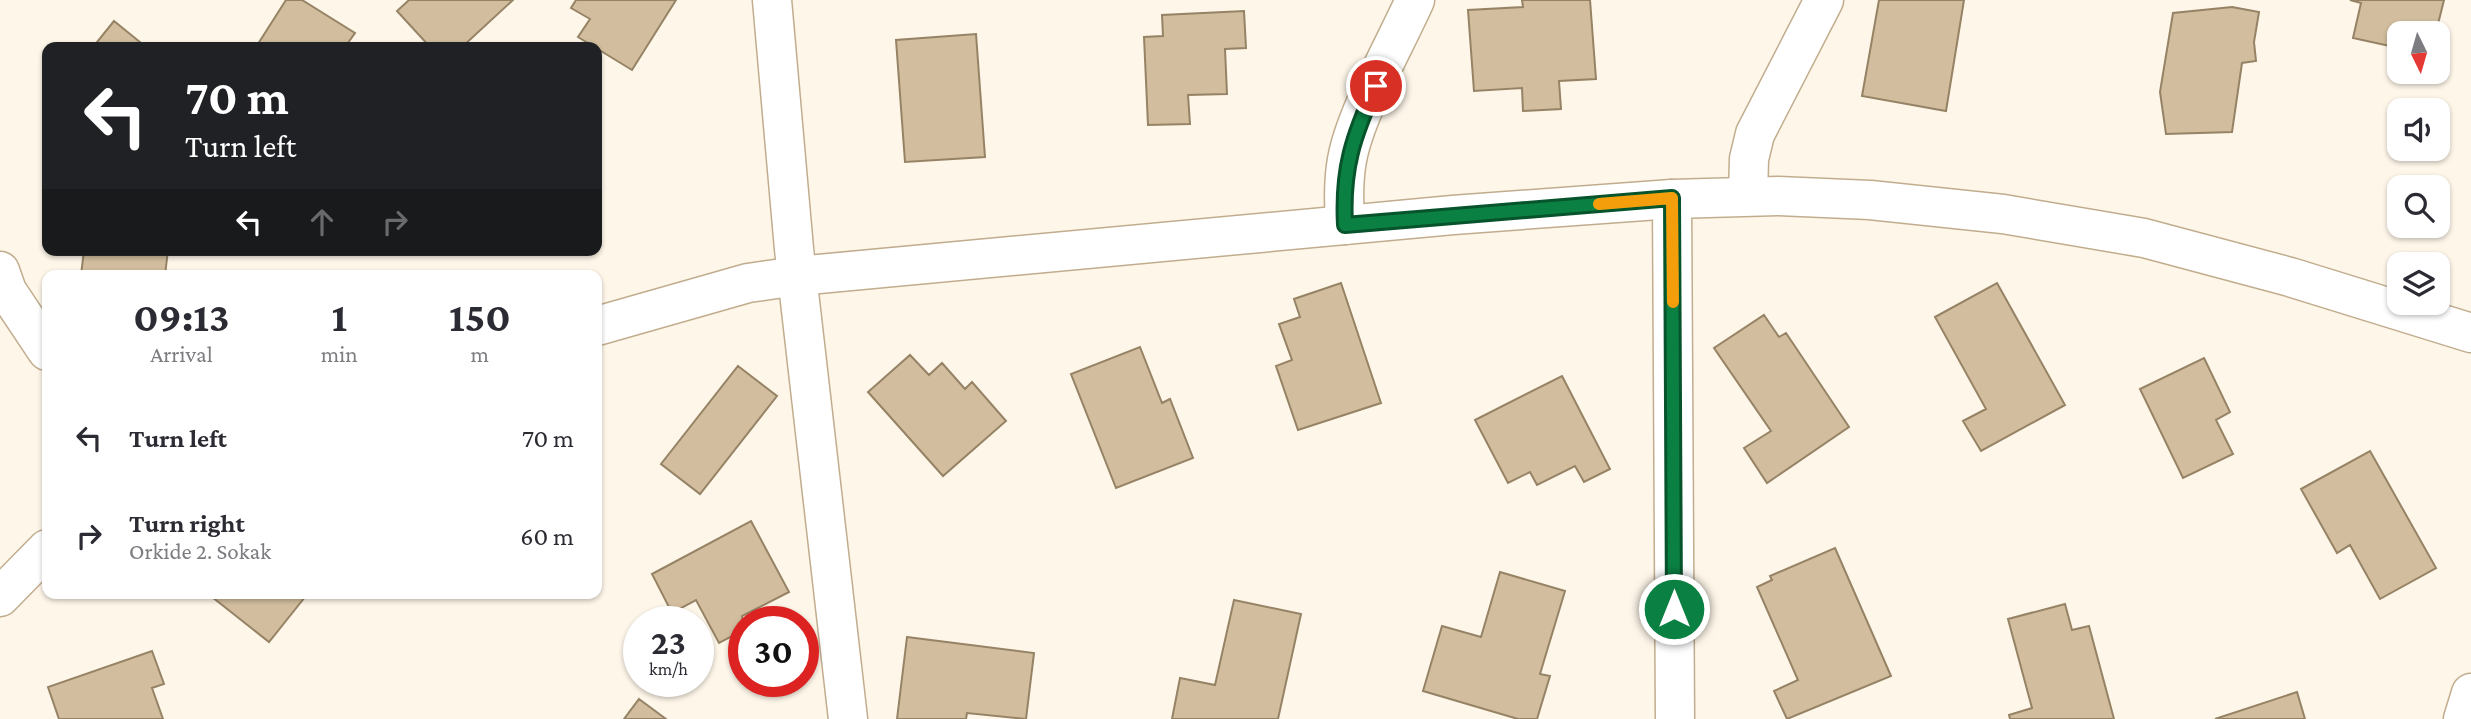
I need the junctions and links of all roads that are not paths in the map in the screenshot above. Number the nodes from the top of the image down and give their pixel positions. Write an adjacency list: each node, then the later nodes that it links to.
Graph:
1 (772, 0): 8 (street)
2 (1415, 0): 6 (street)
3 (1824, 0): 4 (street)
4 (1748, 195): 5 (street); 10 (street)
5 (1672, 198): 6 (street); 16 (street)
6 (1345, 225): 8 (street)
7 (0, 271): 11 (street)
8 (797, 276): 9 (street); 15 (street)
9 (602, 325)
10 (2471, 333)
11 (42, 344)
12 (42, 554): 13 (street)
13 (0, 597)
14 (2471, 693): 17 (street)
15 (848, 719)
16 (1675, 719)
17 (2463, 719)

